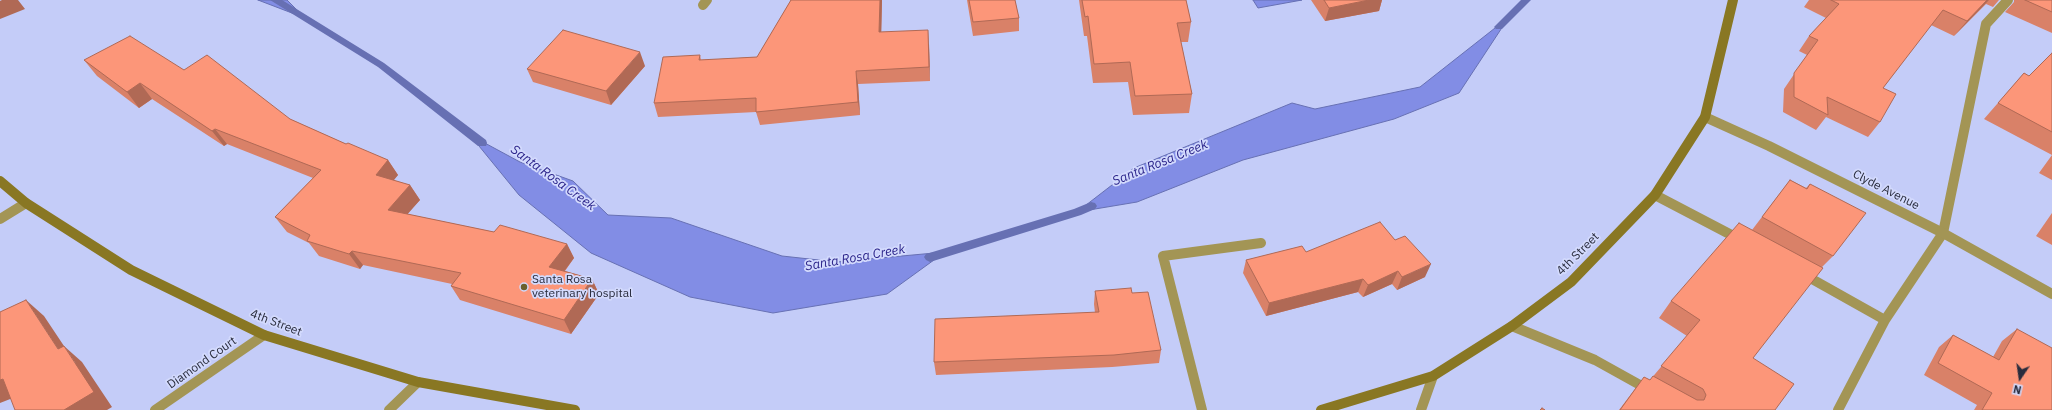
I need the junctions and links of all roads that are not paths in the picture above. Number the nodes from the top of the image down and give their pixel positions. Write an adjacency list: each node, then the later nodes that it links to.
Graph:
1 (1733, 0): 3 (main road, 4th Street)
2 (2008, 0): 8 (street)
3 (1705, 117): 5 (main road, 4th Street); 8 (street, Clyde Avenue)
4 (0, 181): 6 (main road, 4th Street)
5 (1655, 195): 10 (street); 14 (main road, 4th Street)
6 (26, 203): 7 (street); 15 (main road, 4th Street)
7 (0, 219)
8 (1943, 233): 12 (street, Clyde Avenue); 13 (street)
9 (1261, 243): 22 (street)
10 (1749, 244)
11 (1797, 270): 13 (street)
12 (2052, 294)
13 (1885, 320): 25 (street)
14 (1512, 326): 16 (main road, 4th Street); 18 (street)
15 (264, 335): 17 (main road, 4th Street); 19 (street, Diamond Court)
16 (1433, 376): 23 (main road, 4th Street); 24 (street)
17 (418, 382): 20 (street); 21 (main road, 4th Street)
18 (1656, 394)
19 (156, 410)
20 (389, 410)
21 (575, 410)
22 (1202, 410)
23 (1321, 410)
24 (1421, 410)
25 (1838, 410)

